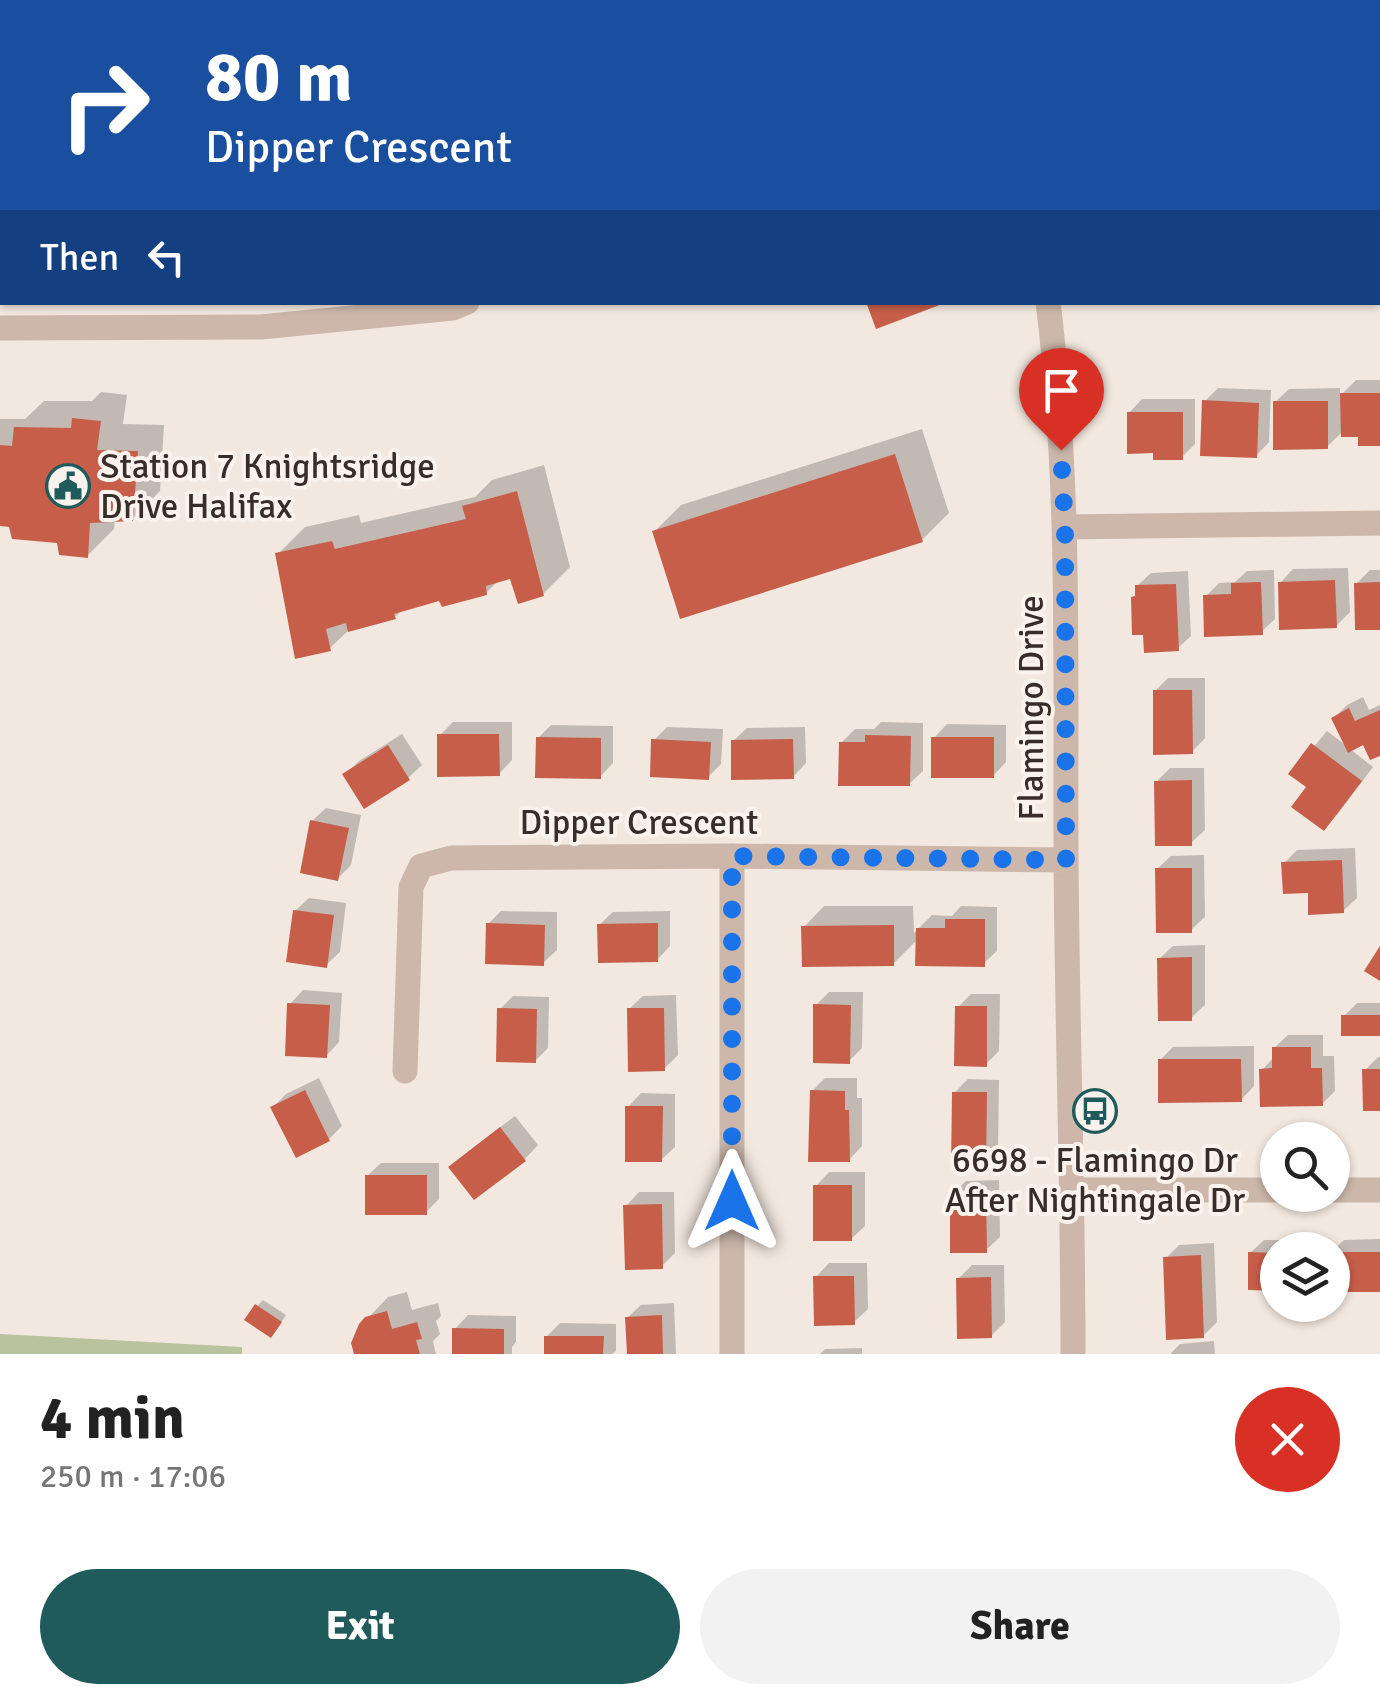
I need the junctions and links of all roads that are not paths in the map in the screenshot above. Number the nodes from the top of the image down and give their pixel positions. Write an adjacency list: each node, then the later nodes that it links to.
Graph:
1 (460, 305): 3 (street)
2 (1048, 305): 6 (street, Flamingo Drive)
3 (260, 314): 4 (street)
4 (0, 328)
5 (1380, 523): 6 (street)
6 (1065, 527): 8 (street, Flamingo Drive)
7 (732, 856): 8 (street, Dipper Crescent); 9 (street, Dipper Crescent); 14 (street)
8 (1066, 860): 10 (street, Flamingo Drive)
9 (405, 1071)
10 (1073, 1190): 11 (street); 15 (street, Flamingo Drive)
11 (1260, 1190)
12 (1350, 1190): 13 (street)
13 (1380, 1190)
14 (732, 1354)
15 (1073, 1354)

